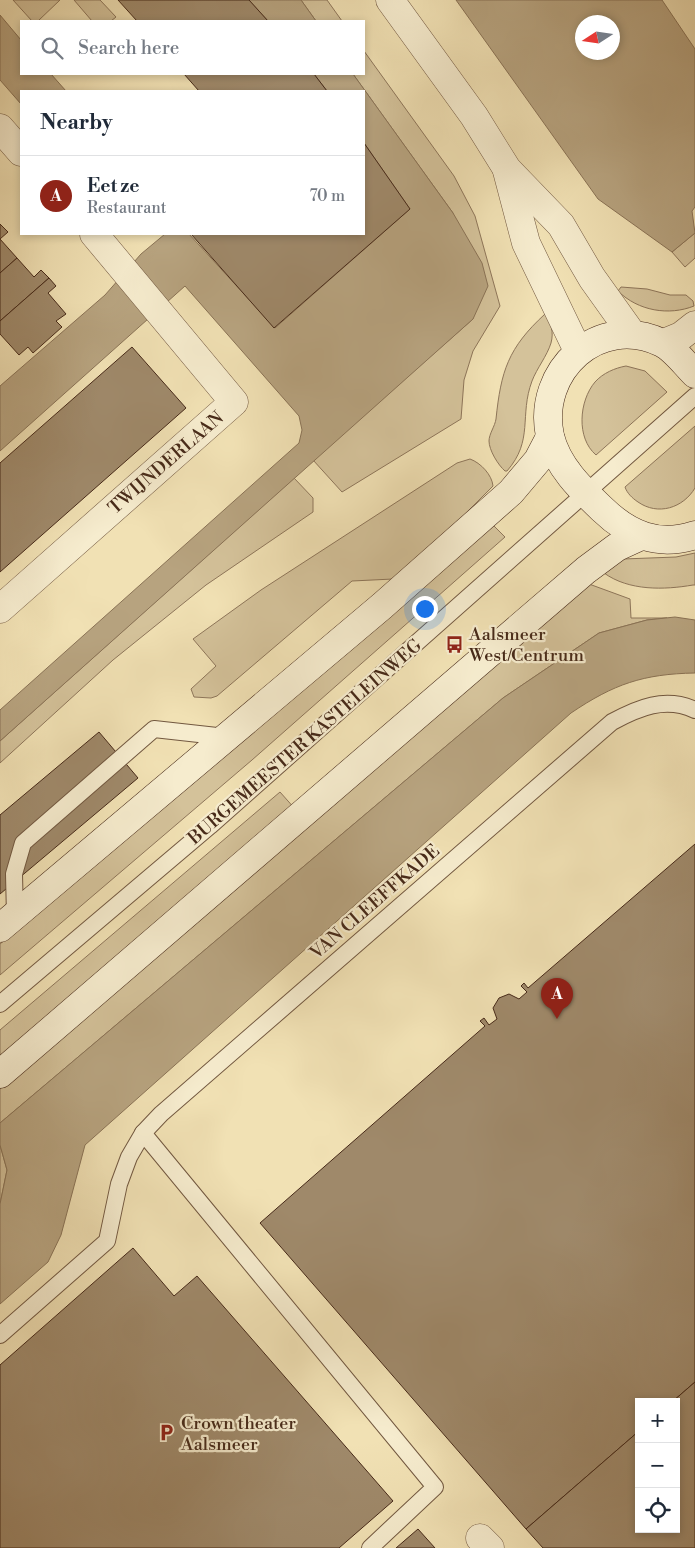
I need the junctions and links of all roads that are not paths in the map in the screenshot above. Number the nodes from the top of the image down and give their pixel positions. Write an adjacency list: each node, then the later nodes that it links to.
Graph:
1 (390, 0): 4 (main road)
2 (0, 128): 3 (main road)
3 (20, 151)
4 (507, 170): 7 (main road); 9 (main road)
5 (95, 235): 16 (main road, TWIJNDERLAAN)
6 (695, 326): 8 (main road)
7 (632, 334): 8 (main road); 9 (main road)
8 (664, 343): 10 (main road)
9 (578, 351): 12 (main road)
10 (695, 374)
11 (695, 396): 13 (lane, BURGEMEESTER KASTELEINWEG)
12 (550, 437): 13 (main road); 18 (main road)
13 (586, 494): 15 (main road); 20 (lane, BURGEMEESTER KASTELEINWEG)
14 (695, 535): 15 (main road)
15 (641, 536): 21 (main road)
16 (0, 609)
17 (695, 710): 22 (lane, VAN CLEEFFKADE)
18 (226, 737): 19 (main road); 19 (lane)
19 (7, 922)
20 (0, 1004)
21 (0, 1074)
22 (143, 1133): 23 (lane, VAN CLEEFFKADE); 24 (lane)
23 (0, 1334)
24 (370, 1548)

